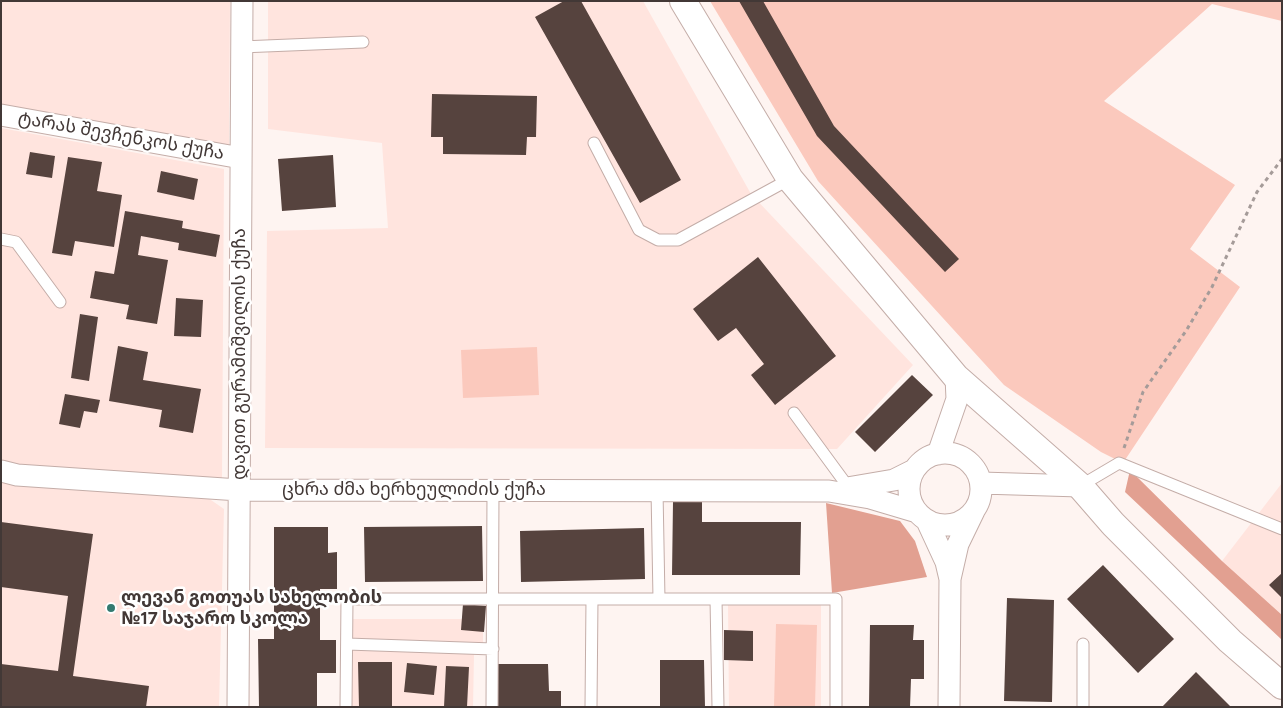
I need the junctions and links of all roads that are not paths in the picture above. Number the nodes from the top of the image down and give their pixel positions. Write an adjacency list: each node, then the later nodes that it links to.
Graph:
1 (242, 1): 4 (street, დავით გურამიშვილის ქუჩა)
2 (682, 1): 8 (street)
3 (363, 42): 4 (lane)
4 (241, 47): 7 (street, დავით გურამიშვილის ქუჩა)
5 (1, 115): 7 (street, ტარას შევჩენკოს ქუჩა)
6 (594, 143): 8 (lane)
7 (241, 158): 19 (street, დავით გურამიშვილის ქუჩა)
8 (790, 180): 11 (street)
9 (1, 238): 10 (lane)
10 (60, 302)
11 (956, 377): 13 (street); 17 (street)
12 (794, 413): 18 (lane)
13 (938, 454): 14 (street); 16 (street)
14 (914, 470): 18 (street, ცხრა ძმა ხერხეულიძის ქუჩა); 23 (street)
15 (1, 471): 19 (street, ცხრა ძმა ხერხეულიძის ქუჩა)
16 (981, 483): 17 (street); 22 (street)
17 (1080, 486): 24 (lane); 33 (street)
18 (839, 489): 20 (street, ცხრა ძმა ხერხეულიძის ქუჩა); 23 (street, ცხრა ძმა ხერხეულიძის ქუჩა)
19 (239, 490): 21 (street, ცხრა ძმა ხერხეულიძის ქუჩა); 34 (street, დავით გურამიშვილის ქუჩა)
20 (657, 490): 21 (street, ცხრა ძმა ხერხეულიძის ქუჩა); 28 (lane)
21 (493, 491): 26 (lane)
22 (975, 510): 23 (street); 25 (street)
23 (922, 516): 25 (street)
24 (1282, 529)
25 (950, 579): 40 (street)
26 (493, 599): 27 (lane); 30 (lane); 32 (lane)
27 (592, 599): 28 (lane); 37 (lane)
28 (659, 599): 29 (lane)
29 (716, 599): 38 (lane); 39 (lane)
30 (347, 644): 32 (lane); 35 (lane)
31 (1083, 644): 41 (lane)
32 (493, 649): 36 (lane)
33 (1282, 686)
34 (238, 707)
35 (346, 707)
36 (492, 707)
37 (591, 707)
38 (718, 707)
39 (836, 707)
40 (949, 707)
41 (1083, 707)

